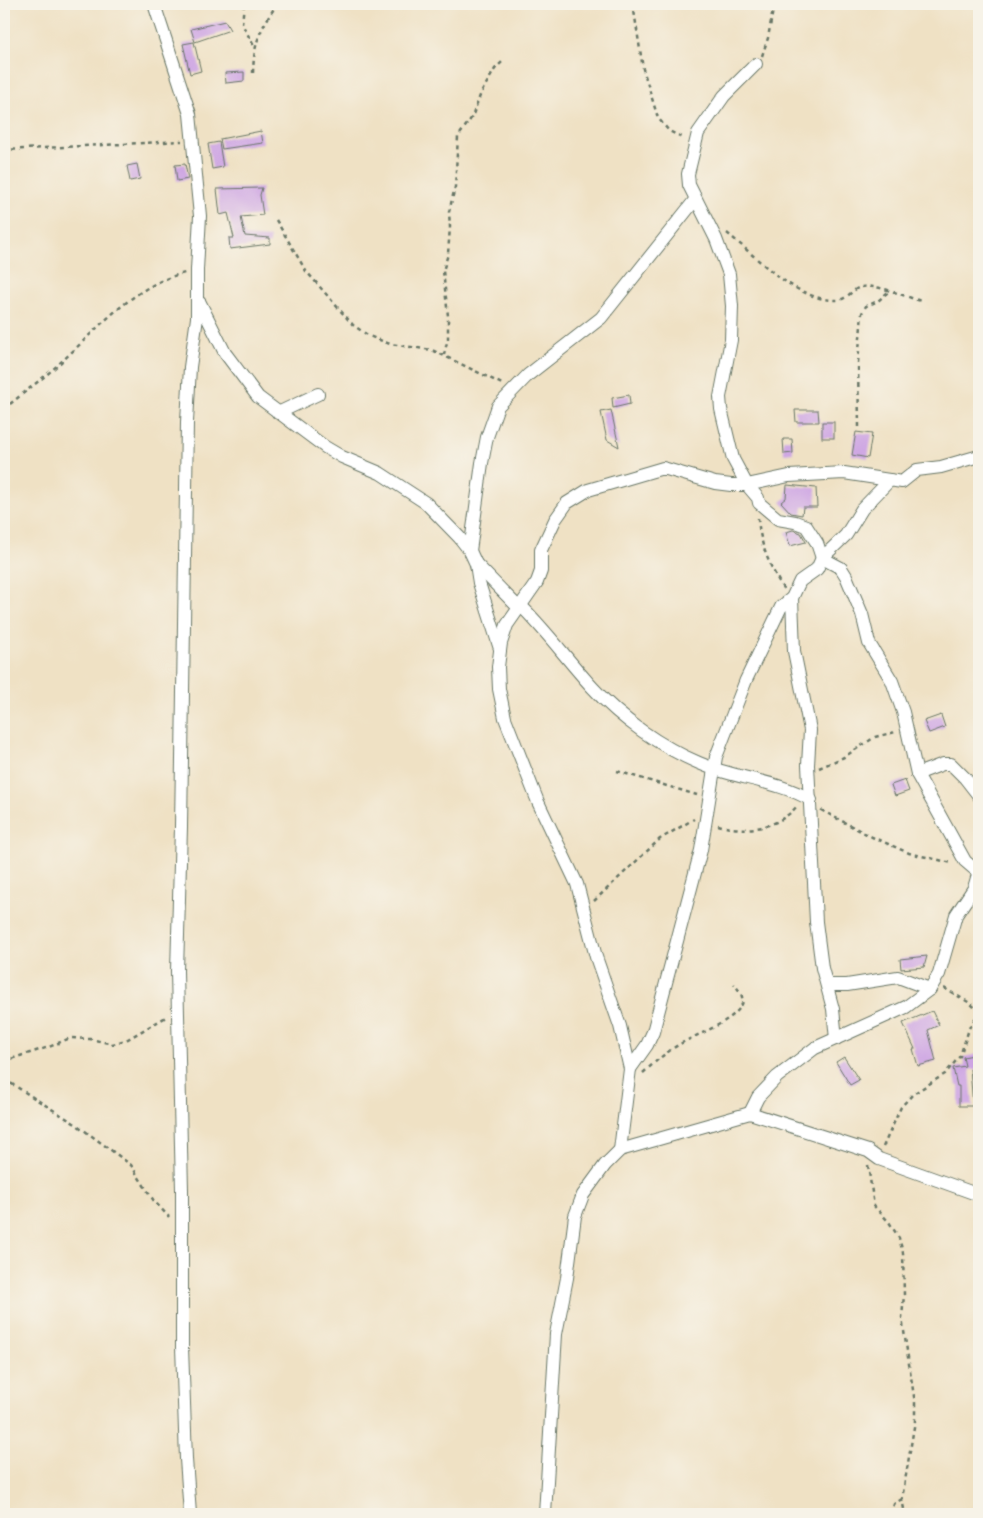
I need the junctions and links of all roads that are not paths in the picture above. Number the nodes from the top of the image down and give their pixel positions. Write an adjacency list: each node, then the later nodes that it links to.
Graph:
1 (154, 4): 4 (street)
2 (756, 64): 3 (street)
3 (695, 200): 9 (street); 10 (street)
4 (197, 296): 6 (street); 28 (street)
5 (318, 394): 6 (street)
6 (278, 413): 10 (street)
7 (979, 456): 8 (street)
8 (890, 480): 9 (street); 11 (street)
9 (746, 485): 11 (street); 14 (street)
10 (470, 551): 12 (street)
11 (822, 558): 13 (street); 17 (street)
12 (476, 564): 14 (street); 15 (street)
13 (790, 599): 16 (street); 19 (street)
14 (519, 606): 15 (street); 16 (street)
15 (500, 650): 24 (street)
16 (714, 769): 19 (street); 24 (street)
17 (917, 774): 18 (street); 20 (street)
18 (979, 796)
19 (809, 800): 21 (street)
20 (979, 872): 22 (street)
21 (826, 985): 22 (street); 23 (street)
22 (932, 986): 23 (street)
23 (836, 1039): 25 (street)
24 (630, 1069): 26 (street)
25 (750, 1113): 26 (street); 27 (street)
26 (620, 1150): 29 (street)
27 (979, 1196)
28 (190, 1514)
29 (545, 1514)

